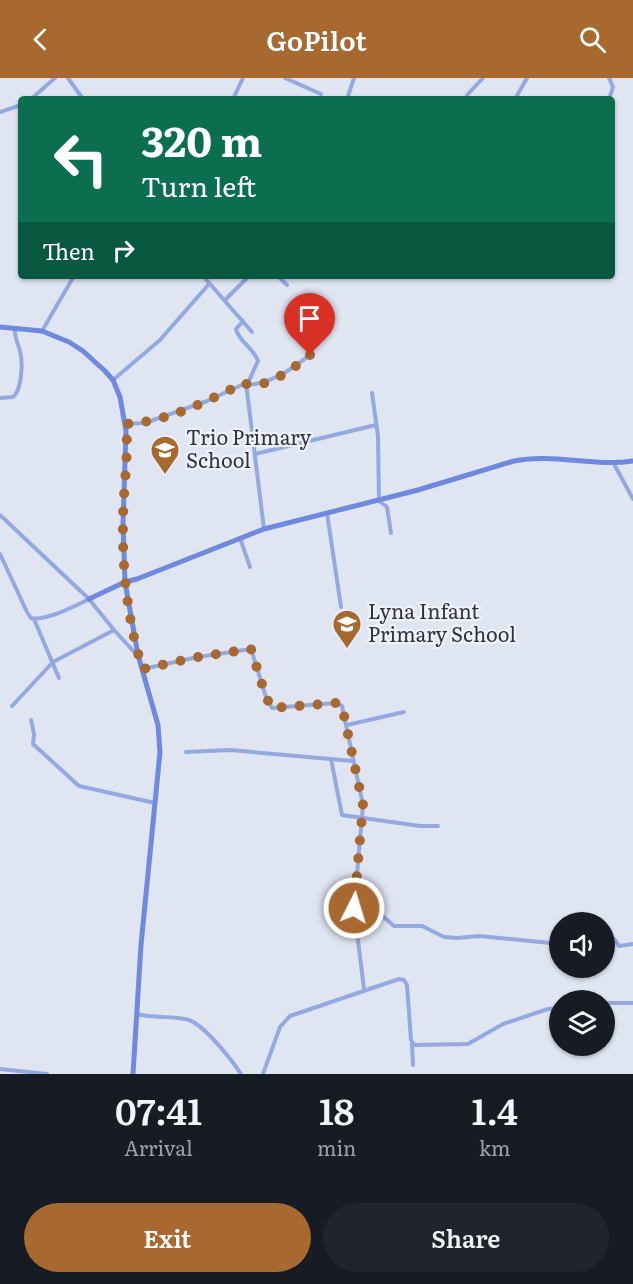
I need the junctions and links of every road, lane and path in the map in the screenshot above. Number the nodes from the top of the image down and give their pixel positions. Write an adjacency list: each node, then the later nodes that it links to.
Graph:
1 (55, 78): 10 (street)
2 (68, 78): 11 (street)
3 (243, 78): 12 (street)
4 (285, 78): 9 (street)
5 (354, 78): 13 (street)
6 (483, 78): 14 (street)
7 (527, 78): 15 (street)
8 (609, 78): 16 (street)
9 (321, 94)
10 (34, 96)
11 (80, 96)
12 (235, 96)
13 (348, 96)
14 (467, 96)
15 (516, 96)
16 (610, 96)
17 (18, 106): 18 (street)
18 (0, 112)
19 (72, 279): 29 (street)
20 (205, 279): 23 (street)
21 (246, 279): 25 (street)
22 (281, 279): 24 (street)
23 (209, 284): 25 (street); 32 (street)
24 (286, 285)
25 (225, 300): 26 (street)
26 (243, 321): 30 (street); 33 (street)
27 (0, 327): 28 (main road)
28 (15, 328): 29 (main road); 35 (street)
29 (42, 331): 32 (main road)
30 (252, 332)
31 (310, 355): 33 (street)
32 (113, 380): 36 (main road)
33 (247, 385): 36 (street); 38 (street)
34 (372, 393): 37 (street)
35 (0, 398)
36 (126, 424): 50 (main road)
37 (376, 425): 38 (street); 42 (street)
38 (255, 454): 45 (street)
39 (633, 461): 40 (main road)
40 (614, 464): 41 (street); 42 (main road)
41 (633, 499)
42 (379, 501): 43 (main road); 46 (street)
43 (327, 513): 45 (main road); 52 (street)
44 (0, 515): 51 (street)
45 (264, 529): 47 (main road)
46 (391, 533)
47 (240, 538): 49 (street); 50 (main road)
48 (0, 554): 53 (street)
49 (250, 567)
50 (125, 582): 51 (main road); 55 (main road)
51 (89, 599): 53 (street); 54 (street)
52 (341, 607)
53 (33, 619): 56 (street)
54 (114, 630): 55 (street); 56 (street)
55 (138, 655): 57 (main road)
56 (53, 662): 58 (street); 59 (street)
57 (143, 669): 62 (street); 66 (main road)
58 (59, 678)
59 (12, 706)
60 (404, 712): 62 (street)
61 (31, 720): 66 (street)
62 (347, 725): 65 (street)
63 (186, 752): 64 (street)
64 (331, 759): 65 (street); 67 (street)
65 (353, 761): 67 (street)
66 (155, 803): 77 (main road)
67 (361, 818): 68 (street); 69 (street)
68 (438, 826)
69 (354, 908): 71 (street); 73 (street)
70 (615, 940): 72 (street)
71 (549, 943)
72 (633, 944)
73 (363, 989): 78 (street); 84 (street)
74 (615, 1003): 75 (street)
75 (633, 1003)
76 (549, 1010): 78 (street)
77 (136, 1014): 82 (main road); 83 (street)
78 (412, 1044): 79 (street)
79 (413, 1065)
80 (0, 1069): 81 (street)
81 (47, 1074)
82 (133, 1074)
83 (241, 1074)
84 (263, 1074)

